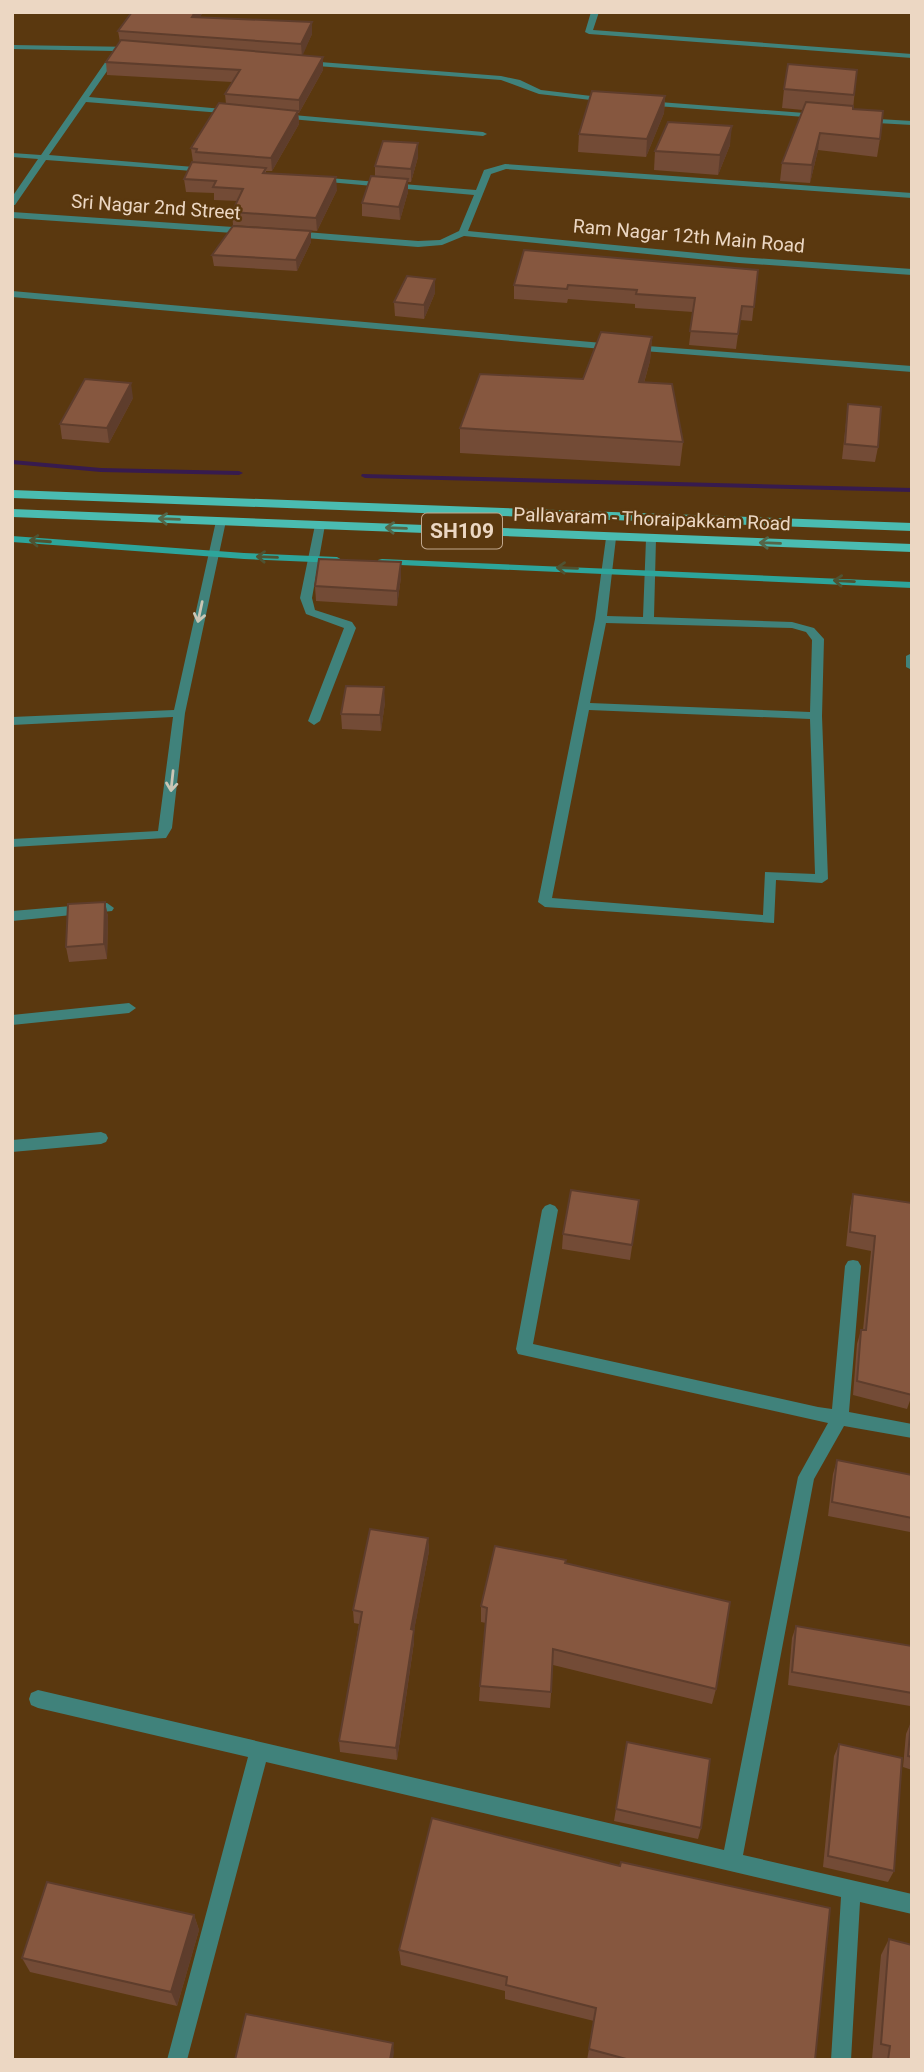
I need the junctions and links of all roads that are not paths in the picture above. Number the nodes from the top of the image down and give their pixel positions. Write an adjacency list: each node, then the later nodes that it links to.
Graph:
1 (595, 12): 5 (street)
2 (12, 47): 4 (street)
3 (142, 48): 4 (street)
4 (118, 49): 7 (street)
5 (912, 56)
6 (293, 62): 8 (street)
7 (82, 99): 10 (street); 17 (street)
8 (615, 100)
9 (643, 102): 12 (street)
10 (248, 113)
11 (276, 116): 15 (street)
12 (833, 117)
13 (846, 118): 14 (street)
14 (912, 124)
15 (483, 134)
16 (12, 155): 17 (street)
17 (43, 158): 18 (street); 22 (street)
18 (218, 170)
19 (313, 178): 20 (street)
20 (476, 193): 21 (street); 26 (street)
21 (912, 196)
22 (12, 203)
23 (12, 215): 24 (street, Sri Nagar 2nd Street)
24 (254, 231)
25 (281, 233): 26 (street)
26 (463, 233): 27 (street, Ram Nagar 12th Main Road)
27 (912, 272)
28 (12, 294): 29 (street)
29 (912, 369)
30 (12, 494): 34 (main road, Pallavaram - Thoraipakkam Road / SH109)
31 (12, 513): 32 (main road, Pallavaram - Thoraipakkam Road / SH109, one-way to 31)
32 (221, 521): 33 (main road, Pallavaram - Thoraipakkam Road / SH109); 39 (street)
33 (320, 525): 35 (main road, Pallavaram - Thoraipakkam Road / SH109, one-way to 33); 40 (street)
34 (912, 527)
35 (611, 538): 37 (main road, Pallavaram - Thoraipakkam Road / SH109); 43 (street)
36 (12, 539): 39 (street, one-way to 36)
37 (651, 539): 38 (main road, Pallavaram - Thoraipakkam Road / SH109, one-way to 37); 44 (street)
38 (912, 548)
39 (213, 553): 40 (street, one-way to 39); 51 (street, one-way to 51)
40 (314, 559): 41 (street); 54 (street)
41 (356, 561)
42 (370, 561): 43 (street, one-way to 42)
43 (607, 569): 44 (street); 46 (street)
44 (650, 572): 45 (street, one-way to 44); 47 (street)
45 (912, 585)
46 (601, 619): 47 (street); 50 (street)
47 (648, 620): 52 (street)
48 (912, 656): 49 (street)
49 (912, 667)
50 (584, 706): 52 (street); 52 (street)
51 (179, 713): 53 (street); 55 (street, one-way to 55)
52 (816, 716)
53 (12, 721)
54 (314, 721)
55 (12, 843)
56 (107, 908): 57 (street)
57 (12, 916)
58 (129, 1008): 59 (street)
59 (12, 1020)
60 (101, 1138): 61 (street)
61 (12, 1146)
62 (550, 1210): 64 (street)
63 (853, 1266): 64 (street)
64 (840, 1418): 65 (street); 68 (street)
65 (912, 1431)
66 (38, 1699): 67 (street)
67 (259, 1751): 68 (street); 71 (street)
68 (732, 1860): 69 (street)
69 (851, 1890): 70 (street); 72 (street)
70 (912, 1904)
71 (177, 2060)
72 (841, 2060)

